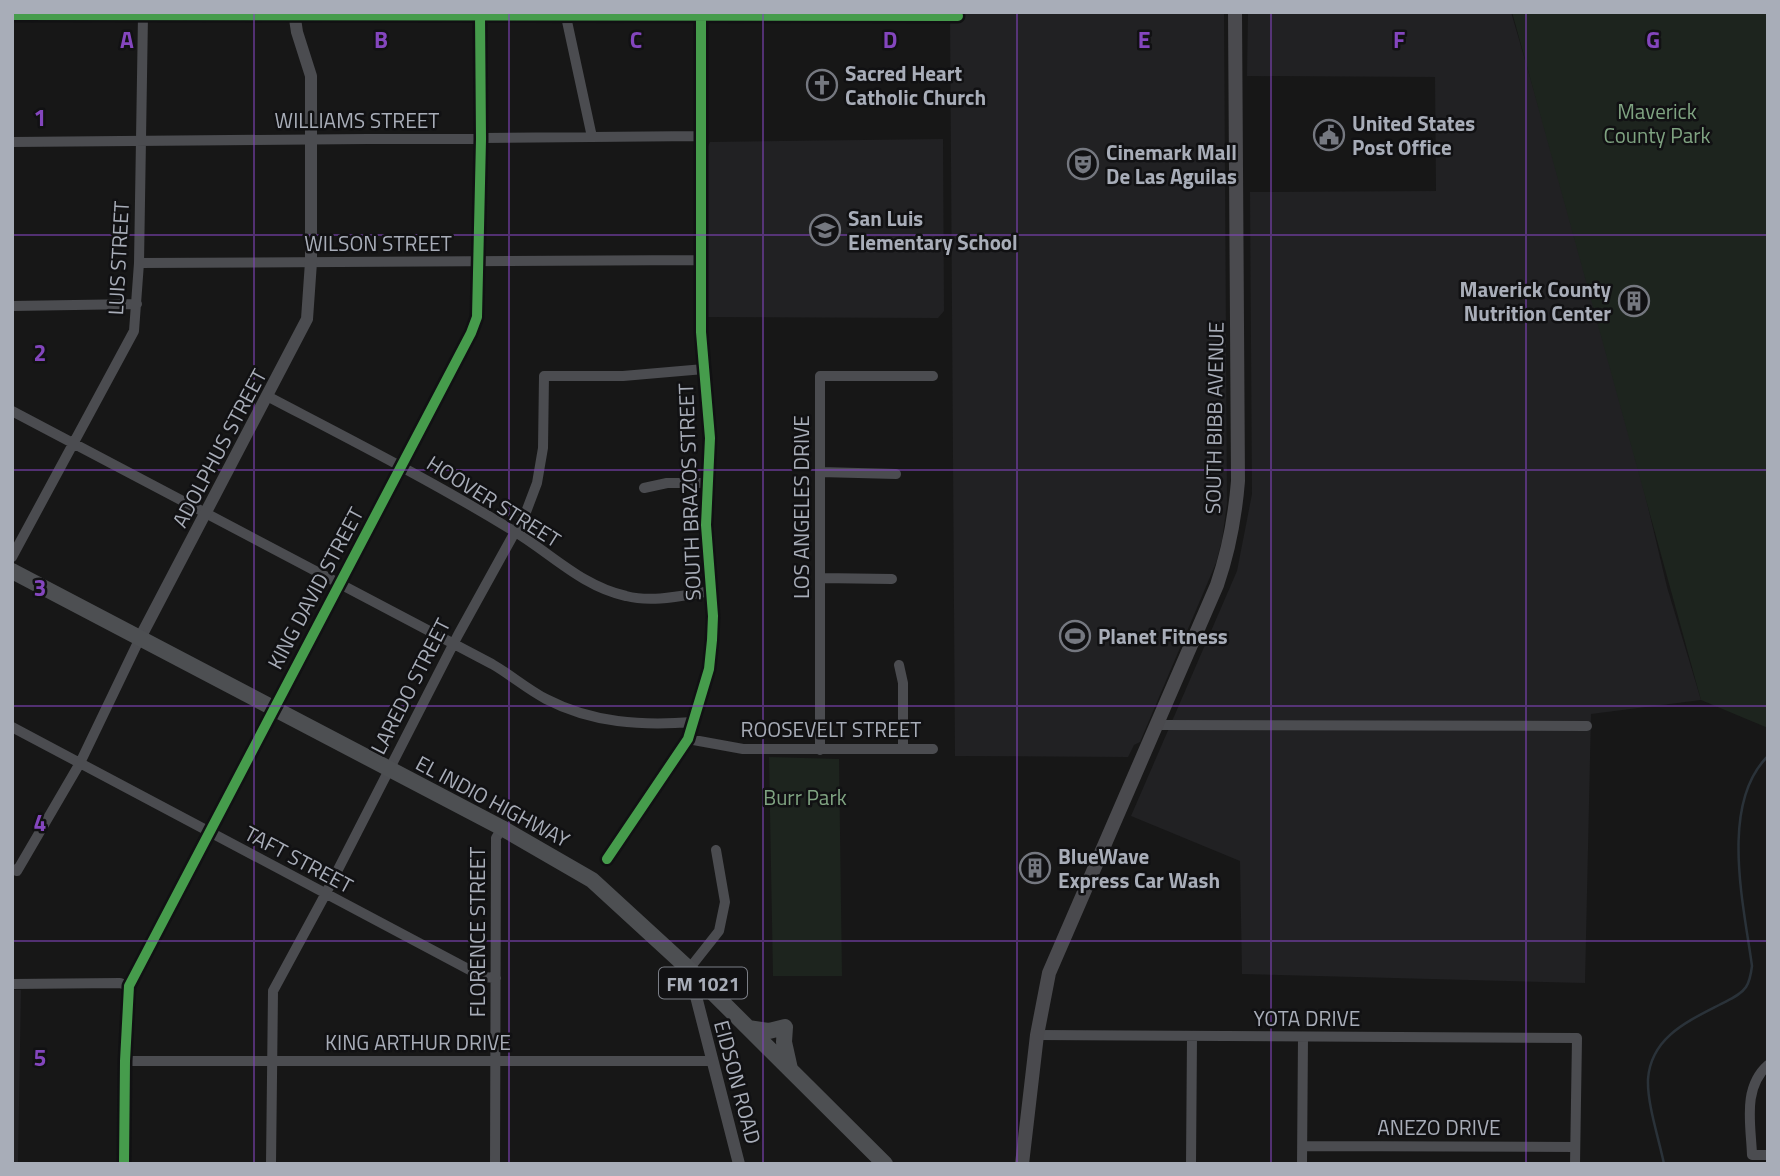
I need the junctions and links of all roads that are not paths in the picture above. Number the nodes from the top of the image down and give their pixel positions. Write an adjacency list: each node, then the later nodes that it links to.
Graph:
1 (1235, 12): 47 (main road, SOUTH BIBB AVENUE)
2 (26, 13): 8 (street); 9 (street)
3 (701, 13): 7 (street); 11 (street); 12 (street, SOUTH BRAZOS STREET)
4 (160, 14): 5 (street); 9 (street)
5 (294, 14): 6 (street); 14 (street, ADOLPHUS STREET)
6 (431, 14): 10 (street)
7 (565, 14): 10 (street); 13 (street)
8 (12, 15)
9 (143, 15): 16 (street, LUIS STREET)
10 (480, 15): 15 (street, KING DAVID STREET)
11 (958, 16)
12 (701, 136): 13 (street, WILLIAMS STREET); 18 (street, SOUTH BRAZOS STREET)
13 (592, 137): 15 (street, WILLIAMS STREET)
14 (312, 138): 15 (street, WILLIAMS STREET); 16 (street, WILLIAMS STREET); 20 (street, ADOLPHUS STREET)
15 (481, 139): 21 (street, KING DAVID STREET)
16 (142, 141): 17 (street, WILLIAMS STREET); 19 (street, LUIS STREET)
17 (12, 142)
18 (701, 260): 21 (street, WILSON STREET); 24 (street, SOUTH BRAZOS STREET)
19 (139, 262): 20 (street, WILSON STREET); 22 (street, LUIS STREET)
20 (311, 262): 21 (street, WILSON STREET); 26 (street, ADOLPHUS STREET)
21 (479, 262): 29 (street, KING DAVID STREET)
22 (137, 304): 23 (street); 28 (street, LUIS STREET)
23 (12, 306)
24 (704, 369): 32 (street, SOUTH BRAZOS STREET); 35 (street, LAREDO STREET)
25 (933, 376): 30 (street, LOS ANGELES DRIVE)
26 (267, 396): 29 (street, HOOVER STREET); 34 (street, ADOLPHUS STREET)
27 (12, 411): 28 (street)
28 (74, 444): 34 (street); 36 (street, LUIS STREET)
29 (401, 466): 35 (street, HOOVER STREET); 40 (street, KING DAVID STREET)
30 (820, 472): 31 (street); 38 (street, LOS ANGELES DRIVE)
31 (896, 474)
32 (709, 483): 33 (street); 41 (street, SOUTH BRAZOS STREET)
33 (644, 488)
34 (206, 513): 40 (street); 42 (street, ADOLPHUS STREET)
35 (514, 531): 41 (street, HOOVER STREET); 43 (street, LAREDO STREET)
36 (12, 557)
37 (12, 571): 42 (main road, EL INDIO HIGHWAY / FM 1021)
38 (820, 578): 39 (street); 53 (street, LOS ANGELES DRIVE)
39 (892, 579)
40 (339, 583): 43 (street); 45 (street, KING DAVID STREET)
41 (712, 591): 46 (street, SOUTH BRAZOS STREET)
42 (140, 638): 45 (main road, EL INDIO HIGHWAY / FM 1021); 54 (street, ADOLPHUS STREET)
43 (454, 644): 46 (street); 55 (street, LAREDO STREET)
44 (899, 665): 51 (street)
45 (273, 708): 55 (main road, EL INDIO HIGHWAY / FM 1021); 57 (street, KING DAVID STREET)
46 (693, 722): 50 (street, SOUTH BRAZOS STREET)
47 (1157, 725): 48 (street); 67 (main road, SOUTH BIBB AVENUE)
48 (1587, 726)
49 (12, 727): 54 (street, TAFT STREET)
50 (688, 739): 53 (street, ROOSEVELT STREET); 59 (street, SOUTH BRAZOS STREET)
51 (903, 749): 52 (street, ROOSEVELT STREET); 53 (street, ROOSEVELT STREET)
52 (933, 749)
53 (820, 750)
54 (80, 763): 57 (street, TAFT STREET); 60 (street, ADOLPHUS STREET)
55 (389, 769): 56 (main road, EL INDIO HIGHWAY / FM 1021); 61 (street, LAREDO STREET)
56 (502, 828): 62 (main road, EL INDIO HIGHWAY / FM 1021); 63 (street, FLORENCE STREET)
57 (210, 834): 61 (street, TAFT STREET); 65 (street, KING DAVID STREET)
58 (716, 850): 62 (street)
59 (607, 859)
60 (17, 866)
61 (325, 895): 63 (street, TAFT STREET); 73 (street, LAREDO STREET)
62 (689, 968): 66 (main road, EL INDIO HIGHWAY / FM 1021); 72 (street, EIDSON ROAD)
63 (496, 978): 71 (street, FLORENCE STREET)
64 (12, 984): 65 (street)
65 (130, 986): 70 (street, KING DAVID STREET)
66 (748, 1028): 75 (main road, EL INDIO HIGHWAY / FM 1021); 75 (main road)
67 (1037, 1035): 68 (street, YOTA DRIVE); 84 (main road, SOUTH BIBB AVENUE)
68 (1192, 1037): 69 (street, YOTA DRIVE); 85 (street)
69 (1303, 1037): 76 (street); 77 (street, YOTA DRIVE)
70 (125, 1061): 73 (street, KING ARTHUR DRIVE); 79 (street, KING DAVID STREET)
71 (496, 1061): 72 (street, KING ARTHUR DRIVE); 73 (street, KING ARTHUR DRIVE); 81 (street, FLORENCE STREET)
72 (712, 1061): 82 (street, EIDSON ROAD)
73 (271, 1062): 80 (street, LAREDO STREET)
74 (1768, 1065): 78 (street)
75 (790, 1070): 83 (main road, EL INDIO HIGHWAY / FM 1021)
76 (1303, 1146): 77 (street, ANEZO DRIVE); 86 (street)
77 (1575, 1147): 87 (street)
78 (1768, 1155)
79 (124, 1164)
80 (271, 1164)
81 (495, 1164)
82 (739, 1164)
83 (885, 1164)
84 (1021, 1164)
85 (1191, 1164)
86 (1302, 1164)
87 (1576, 1164)

